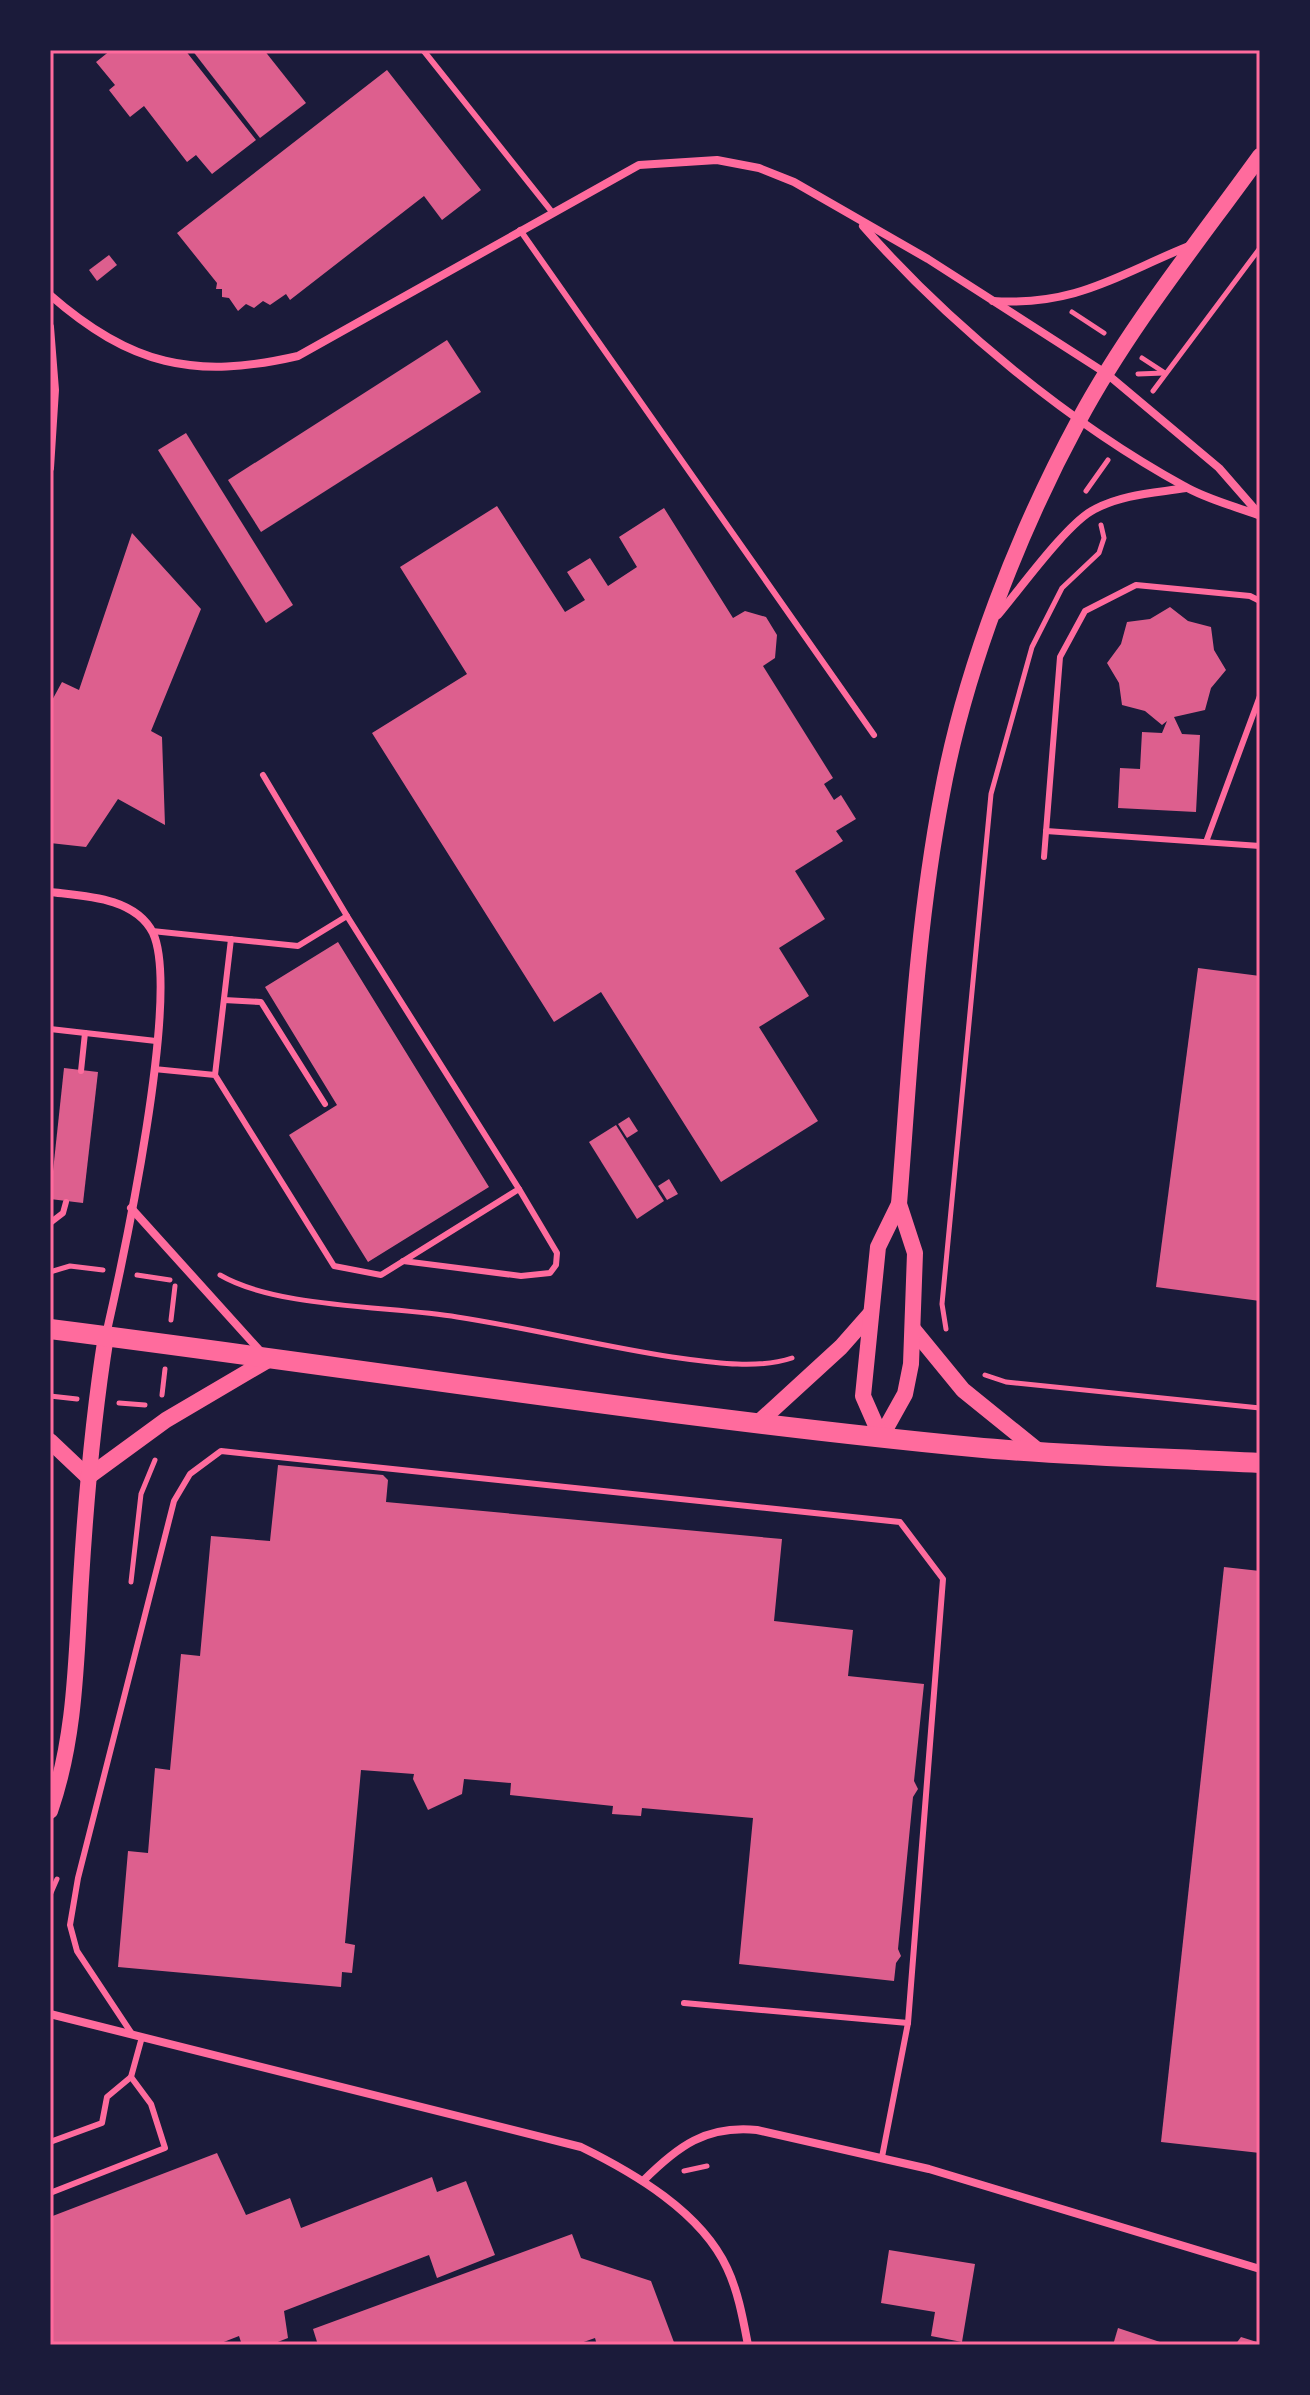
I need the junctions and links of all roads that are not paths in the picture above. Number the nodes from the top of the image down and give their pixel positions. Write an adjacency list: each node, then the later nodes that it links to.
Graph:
1 (423, 50): 3 (lane)
2 (1260, 156): 6 (main road)
3 (552, 212): 4 (street); 5 (street)
4 (857, 219): 8 (street); 11 (street)
5 (520, 230): 7 (street); 18 (lane)
6 (1197, 243): 8 (street); 10 (main road)
7 (50, 295)
8 (990, 301): 10 (street)
9 (50, 327): 12 (street)
10 (1107, 374): 11 (main road); 14 (street)
11 (1080, 418): 13 (street); 16 (main road)
12 (50, 468)
13 (1187, 488): 14 (street); 16 (street)
14 (1260, 516)
15 (1260, 601): 20 (lane)
16 (992, 620): 38 (main road)
17 (1260, 696): 21 (lane)
18 (874, 735)
19 (263, 775): 25 (lane)
20 (1046, 831): 21 (lane); 23 (lane)
21 (1206, 842): 22 (lane)
22 (1260, 846)
23 (1044, 857)
24 (50, 892): 26 (street)
25 (347, 916): 27 (lane); 36 (lane)
26 (152, 931): 27 (lane); 31 (street)
27 (231, 939): 28 (lane)
28 (224, 1000): 34 (lane); 35 (lane)
29 (50, 1029): 30 (lane)
30 (85, 1033): 31 (lane); 33 (lane)
31 (156, 1041): 32 (street)
32 (152, 1069): 34 (lane); 39 (street)
33 (81, 1071)
34 (215, 1075): 41 (lane)
35 (325, 1104)
36 (519, 1189): 41 (lane); 41 (lane)
37 (66, 1202): 40 (lane)
38 (899, 1204): 42 (main road); 44 (main road)
39 (131, 1208): 45 (street); 46 (street)
40 (50, 1223)
41 (403, 1261)
42 (871, 1313): 47 (main road); 48 (main road)
43 (50, 1329): 45 (main road)
44 (913, 1329): 48 (main road); 50 (main road)
45 (106, 1336): 46 (main road); 52 (main road)
46 (268, 1360): 47 (main road); 52 (main road)
47 (759, 1422): 48 (main road)
48 (881, 1437): 50 (main road)
49 (50, 1441): 52 (main road)
50 (1041, 1453): 51 (main road)
51 (1260, 1463)
52 (88, 1477): 53 (main road)
53 (50, 1811)
54 (684, 2003): 56 (lane)
55 (50, 2014): 57 (street)
56 (908, 2023): 57 (lane); 60 (lane)
57 (137, 2036): 58 (lane); 61 (street)
58 (131, 2077): 59 (lane); 62 (lane)
59 (50, 2142)
60 (882, 2157): 61 (street); 63 (street)
61 (643, 2181): 64 (street)
62 (50, 2193)
63 (1260, 2269)
64 (748, 2345)

